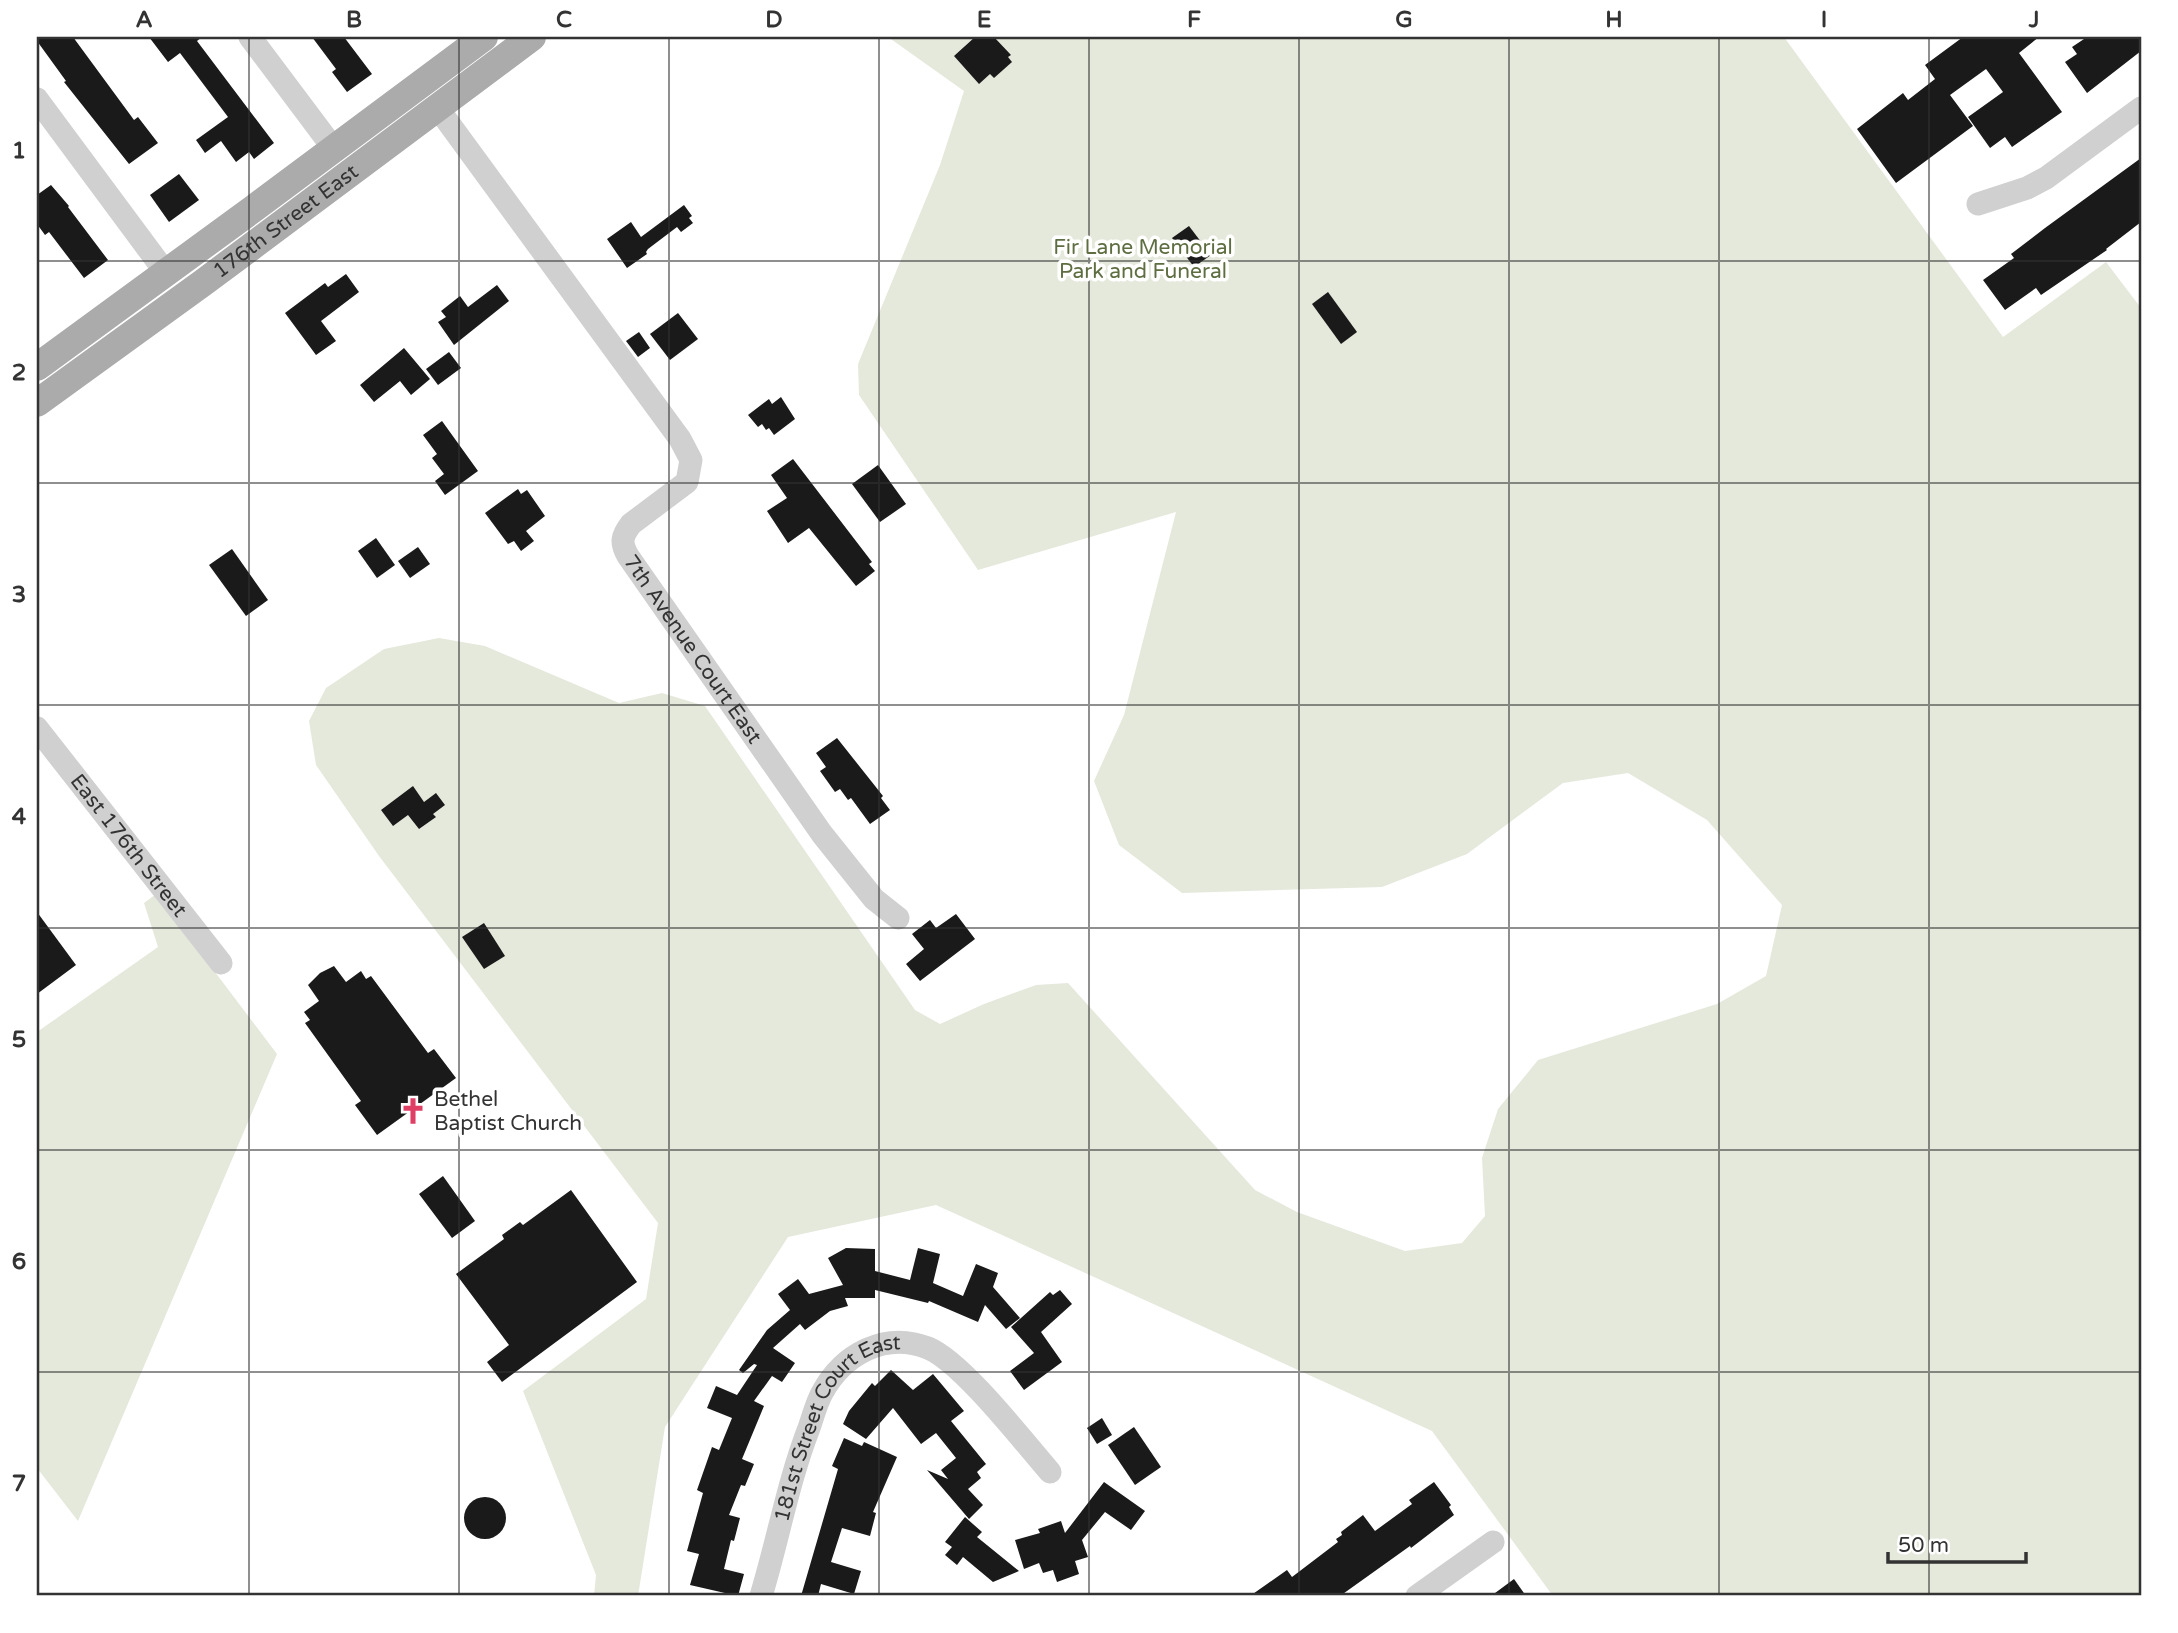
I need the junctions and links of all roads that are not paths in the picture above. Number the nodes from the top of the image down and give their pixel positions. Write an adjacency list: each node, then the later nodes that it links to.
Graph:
1 (250, 37): 9 (street)
2 (484, 37): 9 (main road, 176th Street East)
3 (496, 37): 8 (main road)
4 (532, 37): 6 (main road, 176th Street East)
5 (37, 99): 11 (street)
6 (437, 107): 8 (main road, 176th Street East); 15 (street, 7th Avenue Court East)
7 (2141, 108): 10 (street)
8 (400, 135): 13 (main road, 176th Street East)
9 (334, 149): 11 (main road, 176th Street East)
10 (1978, 204)
11 (166, 273): 12 (main road, 176th Street East)
12 (37, 367)
13 (37, 402)
14 (37, 728): 16 (street, East 176th Street)
15 (898, 918)
16 (221, 963)
17 (1050, 1472): 19 (street, 181st Street Court East)
18 (1493, 1542): 20 (street)
19 (761, 1596)
20 (1417, 1596)

